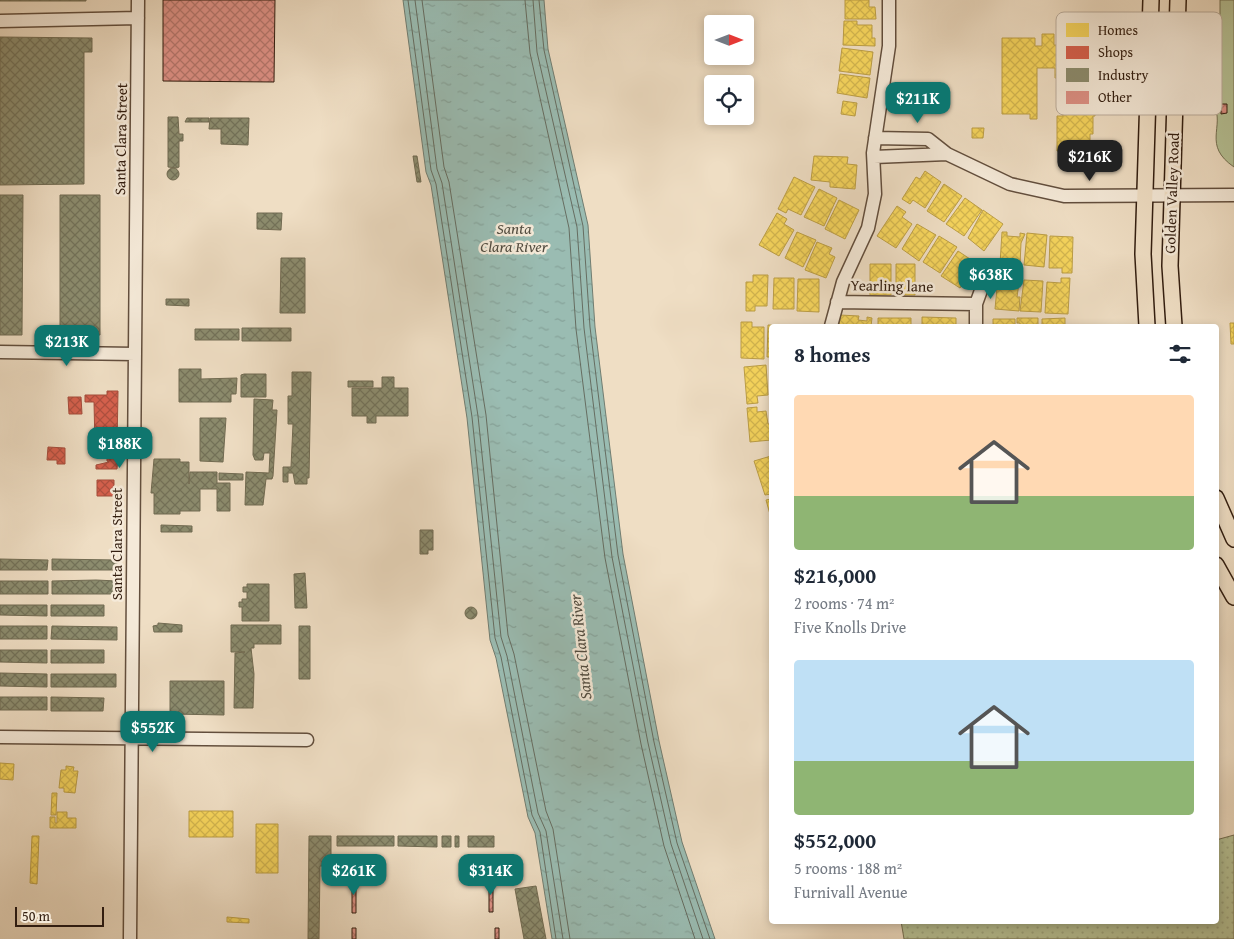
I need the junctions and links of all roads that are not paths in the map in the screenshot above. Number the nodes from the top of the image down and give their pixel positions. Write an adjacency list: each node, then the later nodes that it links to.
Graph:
1 (138, 0): 3 (street, Santa Clara Street)
2 (889, 0): 7 (street)
3 (138, 18): 4 (street); 21 (street, Santa Clara Street)
4 (0, 21)
5 (1147, 115): 12 (main road, Golden Valley Road)
6 (1174, 115): 11 (main road, Golden Valley Road)
7 (875, 138): 8 (street); 9 (street)
8 (947, 154): 9 (street); 12 (street)
9 (874, 157): 14 (street)
10 (1234, 195): 11 (street)
11 (1172, 196): 12 (street); 19 (main road, Golden Valley Road)
12 (1145, 197): 18 (main road, Golden Valley Road)
13 (988, 271): 15 (street)
14 (837, 302): 15 (street, Yearling lane); 16 (street)
15 (976, 304): 17 (street)
16 (832, 324)
17 (976, 324)
18 (1147, 324)
19 (1174, 324)
20 (0, 352): 21 (street)
21 (135, 354): 27 (street, Santa Clara Street)
22 (1219, 505): 23 (main road)
23 (1234, 539)
24 (1219, 570): 25 (main road)
25 (1234, 597)
26 (0, 737): 27 (street)
27 (132, 739): 28 (street); 29 (street, Santa Clara Street)
28 (307, 740)
29 (130, 939)

